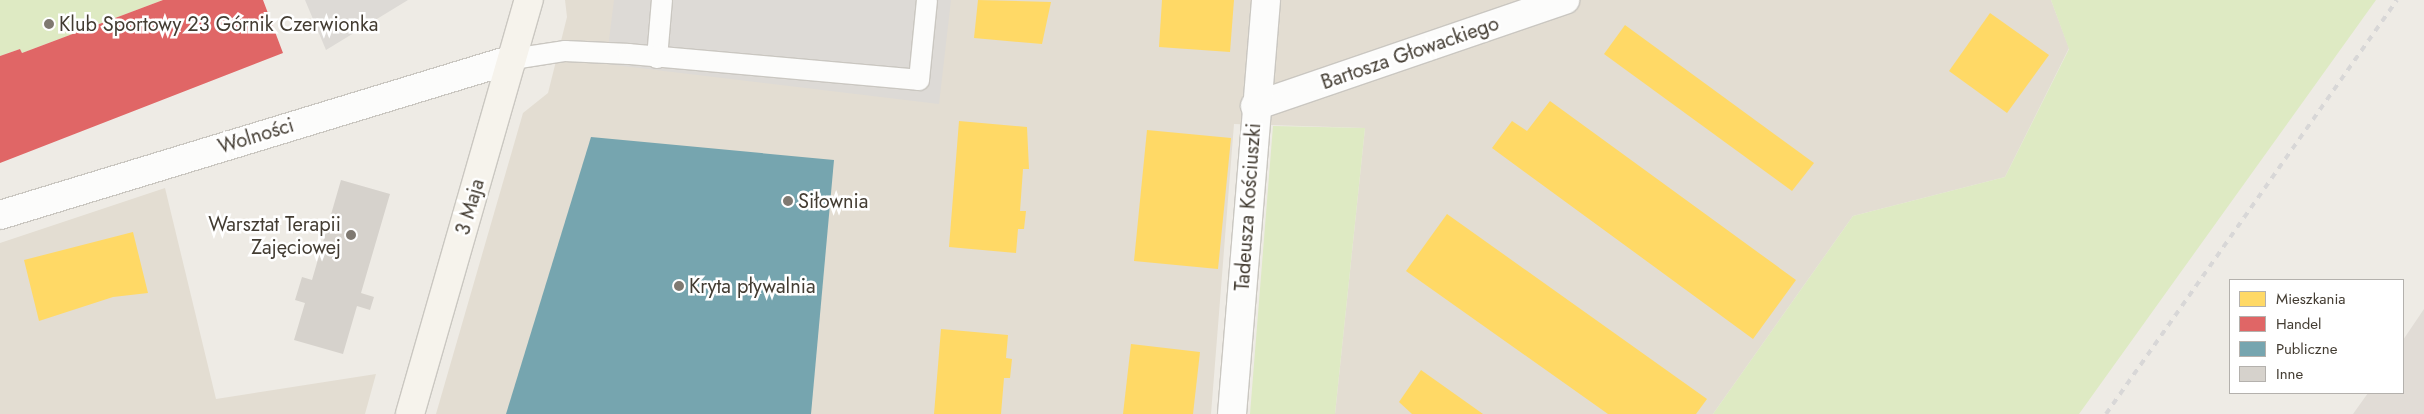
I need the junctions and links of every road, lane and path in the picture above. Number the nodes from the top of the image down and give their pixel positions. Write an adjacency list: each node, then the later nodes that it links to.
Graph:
1 (529, 0): 7 (main road, 3 Maja)
2 (662, 0): 6 (lane)
3 (927, 0): 6 (lane)
4 (1266, 0): 8 (street, Tadeusza Kościuszki)
5 (1565, 0): 8 (street, Bartosza Głowackiego)
6 (657, 58): 7 (lane)
7 (513, 59): 9 (street, Wolności); 10 (main road, 3 Maja)
8 (1256, 106): 11 (street, Tadeusza Kościuszki)
9 (0, 215)
10 (410, 414)
11 (1232, 414)

